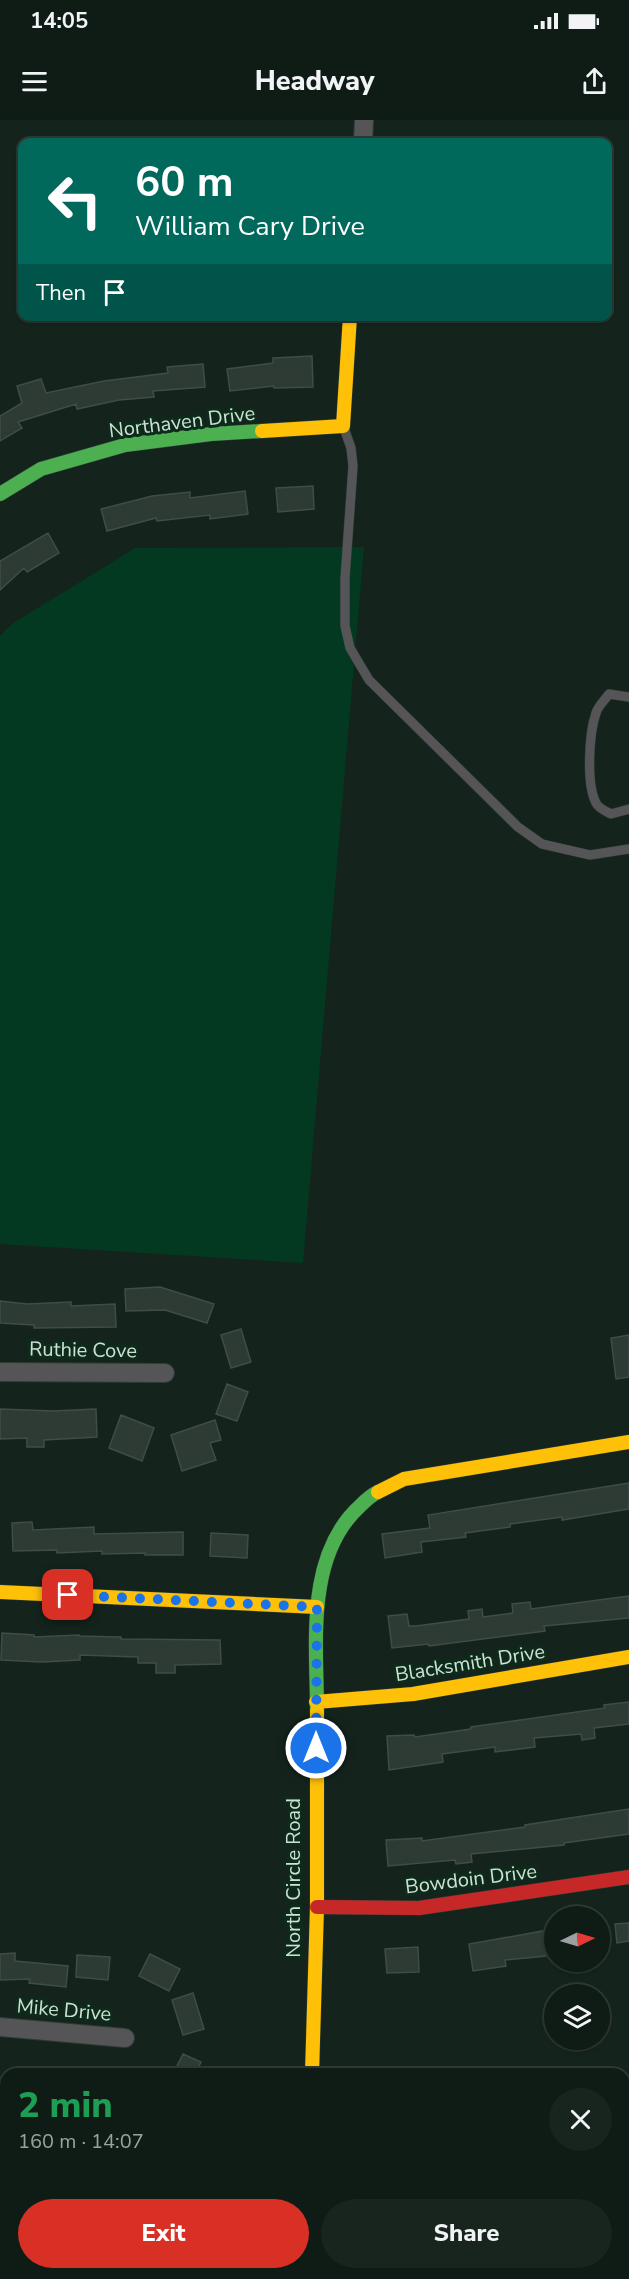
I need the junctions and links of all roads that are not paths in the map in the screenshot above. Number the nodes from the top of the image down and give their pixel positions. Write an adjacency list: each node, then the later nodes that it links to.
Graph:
1 (367, 121): 2 (street)
2 (364, 138)
3 (350, 321): 4 (street)
4 (343, 426): 5 (street, Northaven Drive); 8 (lane)
5 (0, 494)
6 (629, 696): 7 (lane)
7 (629, 809)
8 (629, 849)
9 (0, 1372): 10 (street, Ruthie Cove)
10 (165, 1373)
11 (629, 1442): 13 (street, North Circle Road)
12 (0, 1592): 13 (street)
13 (317, 1607): 15 (street, North Circle Road)
14 (629, 1657): 15 (street, Blacksmith Drive)
15 (316, 1702): 17 (street, North Circle Road)
16 (629, 1876): 17 (street, Bowdoin Drive)
17 (317, 1907): 20 (street, North Circle Road)
18 (0, 2027): 19 (street, Mike Drive)
19 (125, 2038)
20 (312, 2068)

